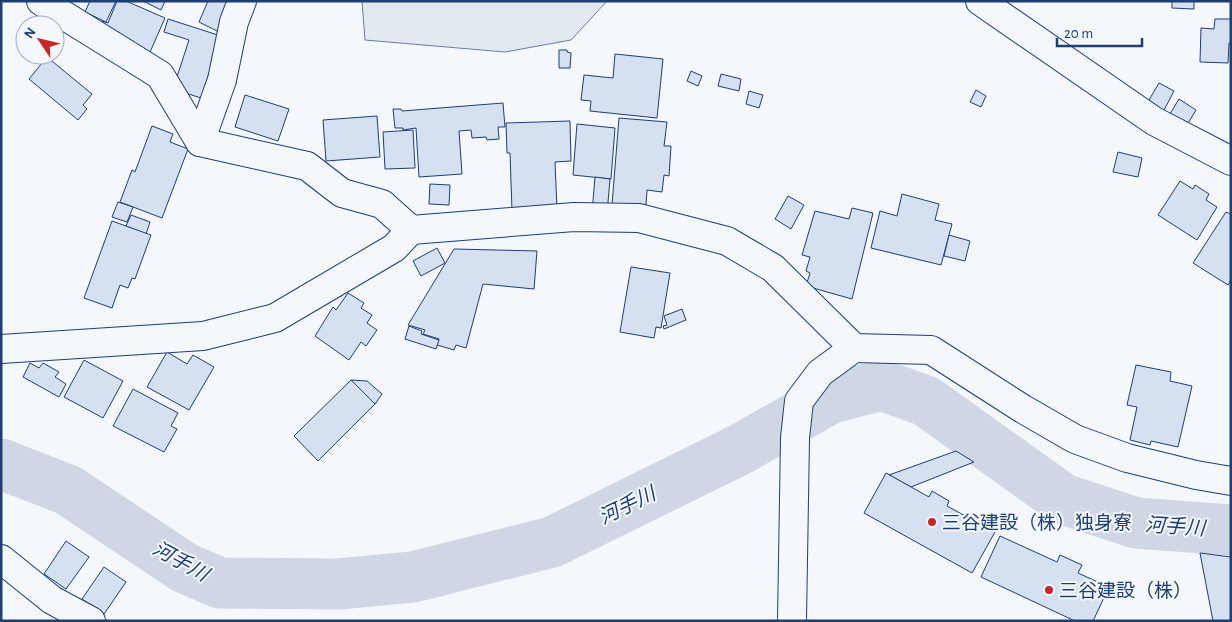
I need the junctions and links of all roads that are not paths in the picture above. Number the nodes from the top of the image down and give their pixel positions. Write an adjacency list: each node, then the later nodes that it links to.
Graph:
1 (41, 1): 4 (street)
2 (242, 1): 4 (street)
3 (980, 1): 5 (street)
4 (200, 142): 6 (street)
5 (1231, 161)
6 (411, 230): 7 (street); 8 (street)
7 (854, 348): 9 (street); 12 (street)
8 (1, 349)
9 (1231, 480)
10 (1, 559): 11 (street)
11 (91, 621)
12 (792, 621)

